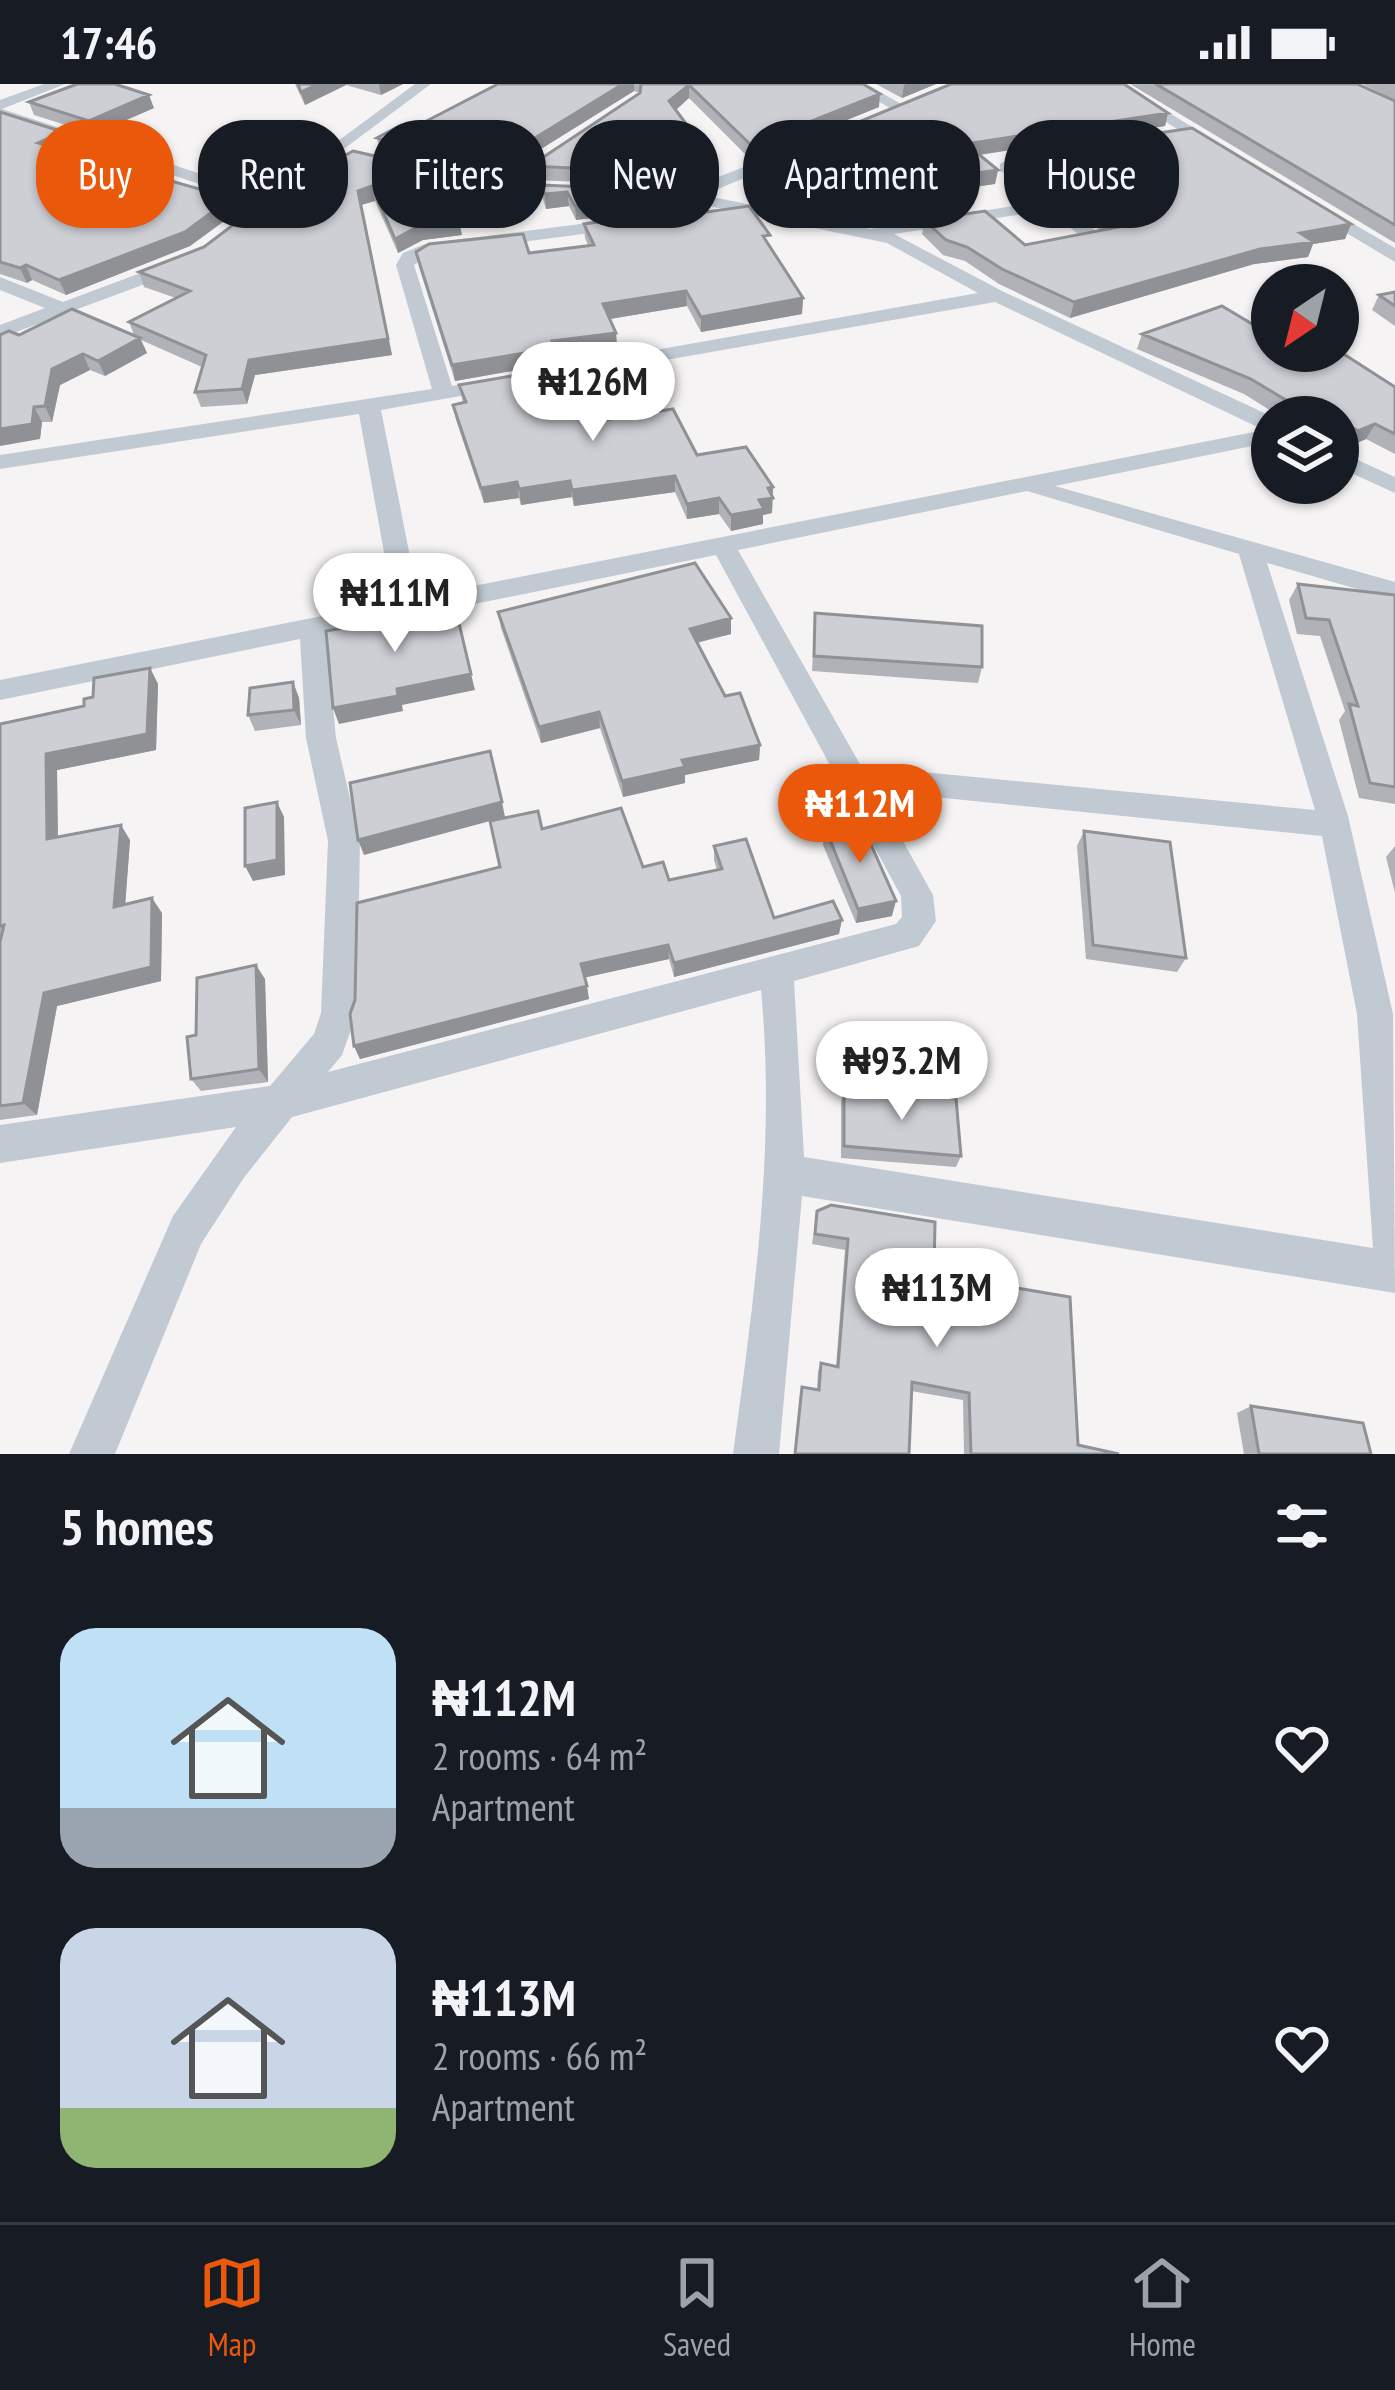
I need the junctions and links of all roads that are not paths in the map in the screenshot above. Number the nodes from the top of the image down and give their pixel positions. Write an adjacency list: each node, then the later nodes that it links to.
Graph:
1 (58, 84): 5 (street)
2 (424, 84): 9 (street)
3 (855, 84): 6 (street)
4 (1113, 84): 7 (street)
5 (2, 106): 11 (street)
6 (882, 117)
7 (1191, 132): 8 (street); 10 (street)
8 (1179, 134)
9 (348, 153)
10 (1244, 164)
11 (198, 176)
12 (1298, 196): 20 (street)
13 (719, 205): 14 (street)
14 (736, 209): 17 (street); 25 (street)
15 (1004, 212): 17 (street)
16 (1080, 228): 18 (street)
17 (869, 232): 22 (street)
18 (1091, 236)
19 (199, 254): 23 (street)
20 (1395, 256)
21 (0, 283): 23 (street)
22 (997, 296): 25 (street); 27 (street)
23 (64, 309): 24 (street)
24 (0, 332)
25 (444, 394): 26 (street)
26 (369, 406): 29 (street); 36 (street)
27 (1251, 415)
28 (1251, 439): 31 (street)
29 (0, 462)
30 (1359, 468): 32 (street)
31 (1032, 486): 33 (street); 34 (street)
32 (1395, 486)
33 (724, 547): 36 (street); 39 (street)
34 (1251, 552): 35 (street); 40 (street)
35 (1395, 590)
36 (406, 606): 37 (street)
37 (312, 625): 38 (street); 42 (street)
38 (0, 690)
39 (854, 777): 40 (street); 41 (street)
40 (1330, 824): 45 (street)
41 (776, 971): 42 (street); 44 (street)
42 (280, 1102): 43 (street); 46 (street)
43 (0, 1144)
44 (781, 1173): 45 (street); 47 (street)
45 (1395, 1272)
46 (92, 1454)
47 (756, 1454)

